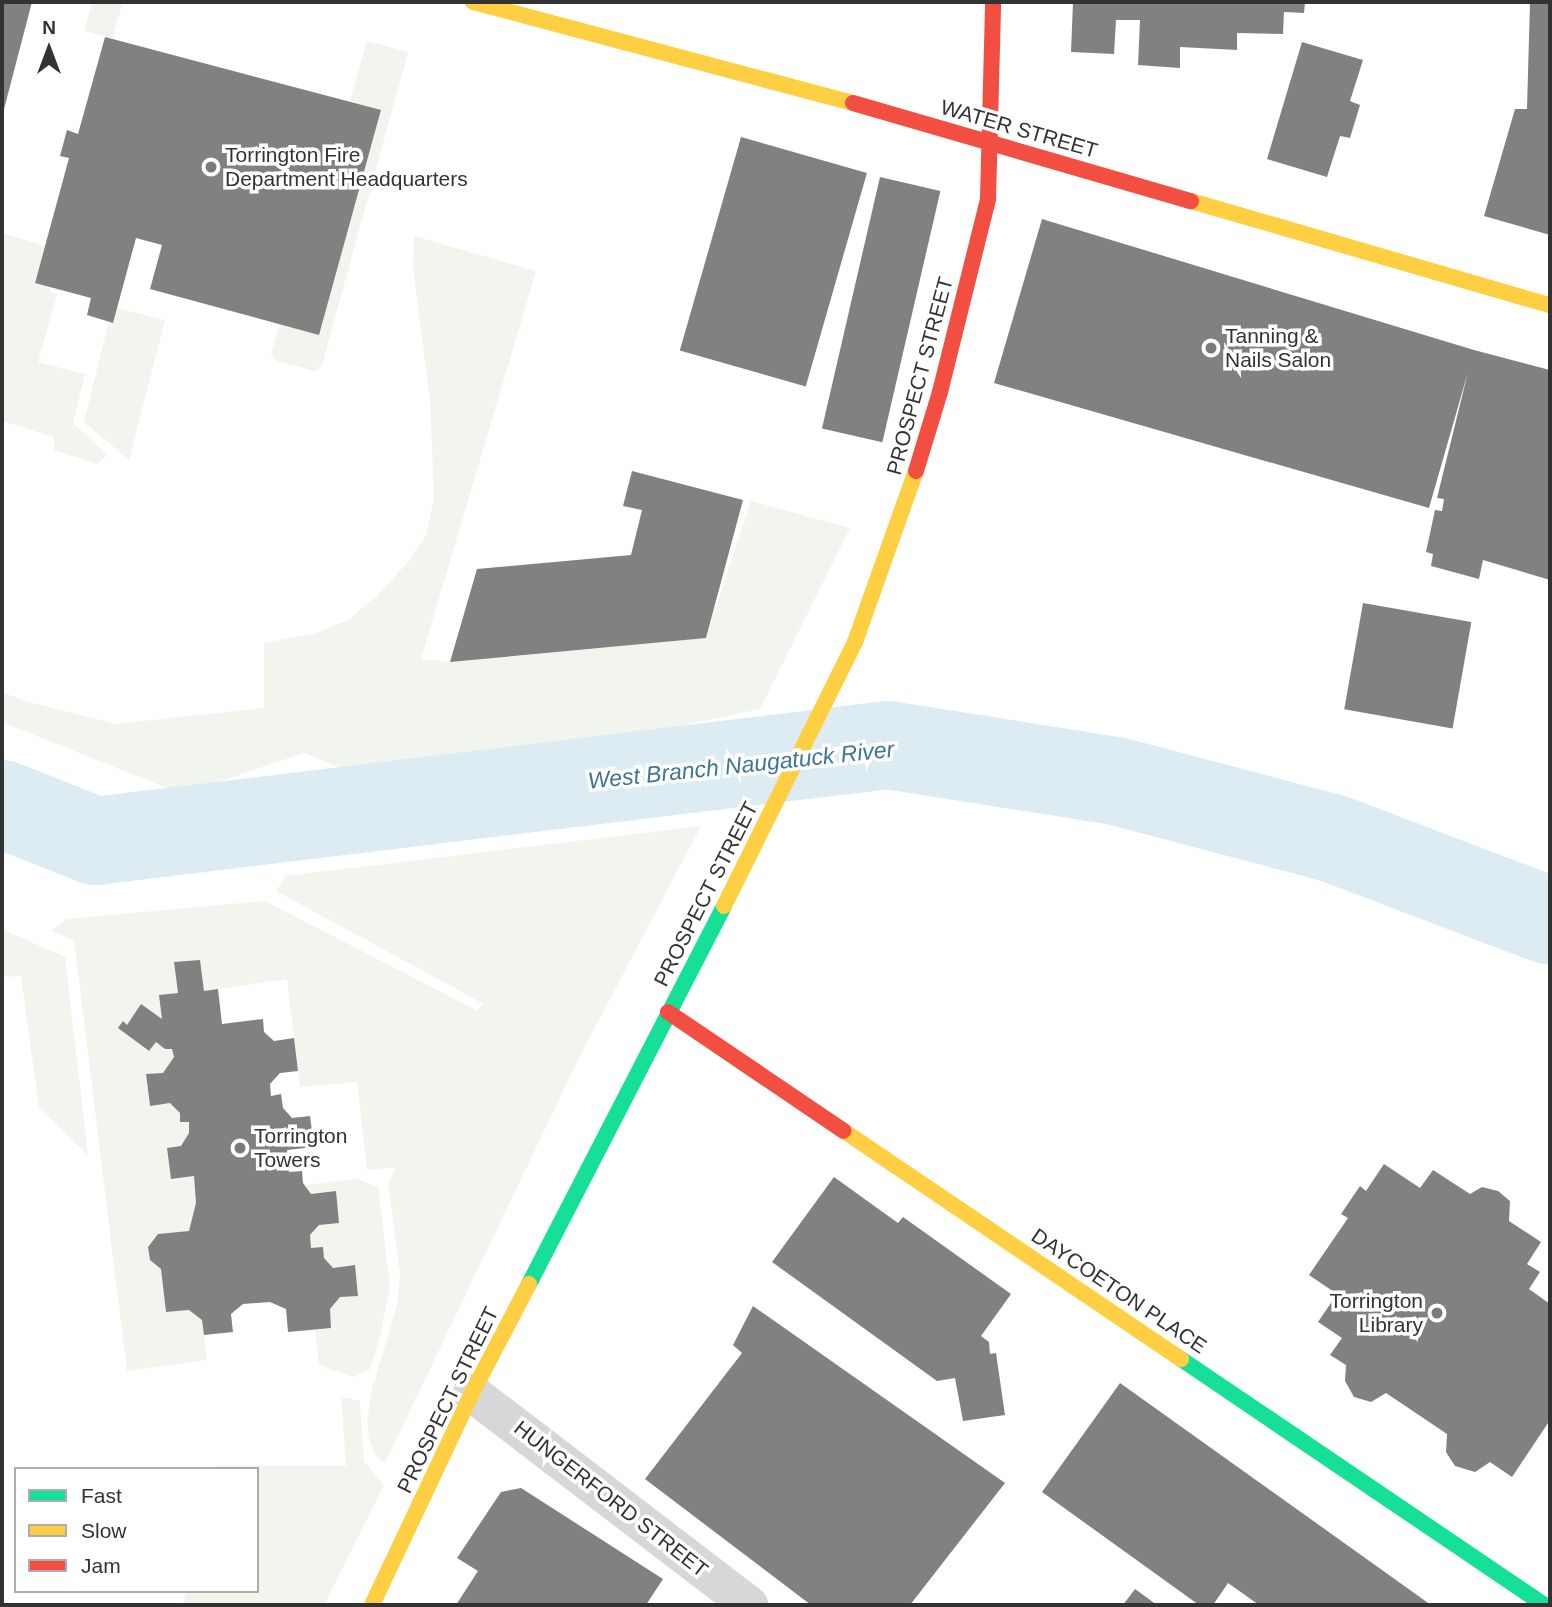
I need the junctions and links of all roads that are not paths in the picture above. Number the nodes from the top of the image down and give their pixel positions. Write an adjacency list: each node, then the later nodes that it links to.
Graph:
1 (472, 2): 3 (main road, WATER STREET)
2 (993, 2): 3 (main road, PROSPECT STREET)
3 (990, 143): 4 (main road, WATER STREET); 5 (main road, PROSPECT STREET)
4 (1550, 305)
5 (668, 1013): 6 (main road, PROSPECT STREET); 9 (main road, DAYCOETON PLACE)
6 (472, 1393): 7 (main road, PROSPECT STREET); 8 (street, HUNGERFORD STREET)
7 (372, 1605)
8 (749, 1605)
9 (1545, 1605)

